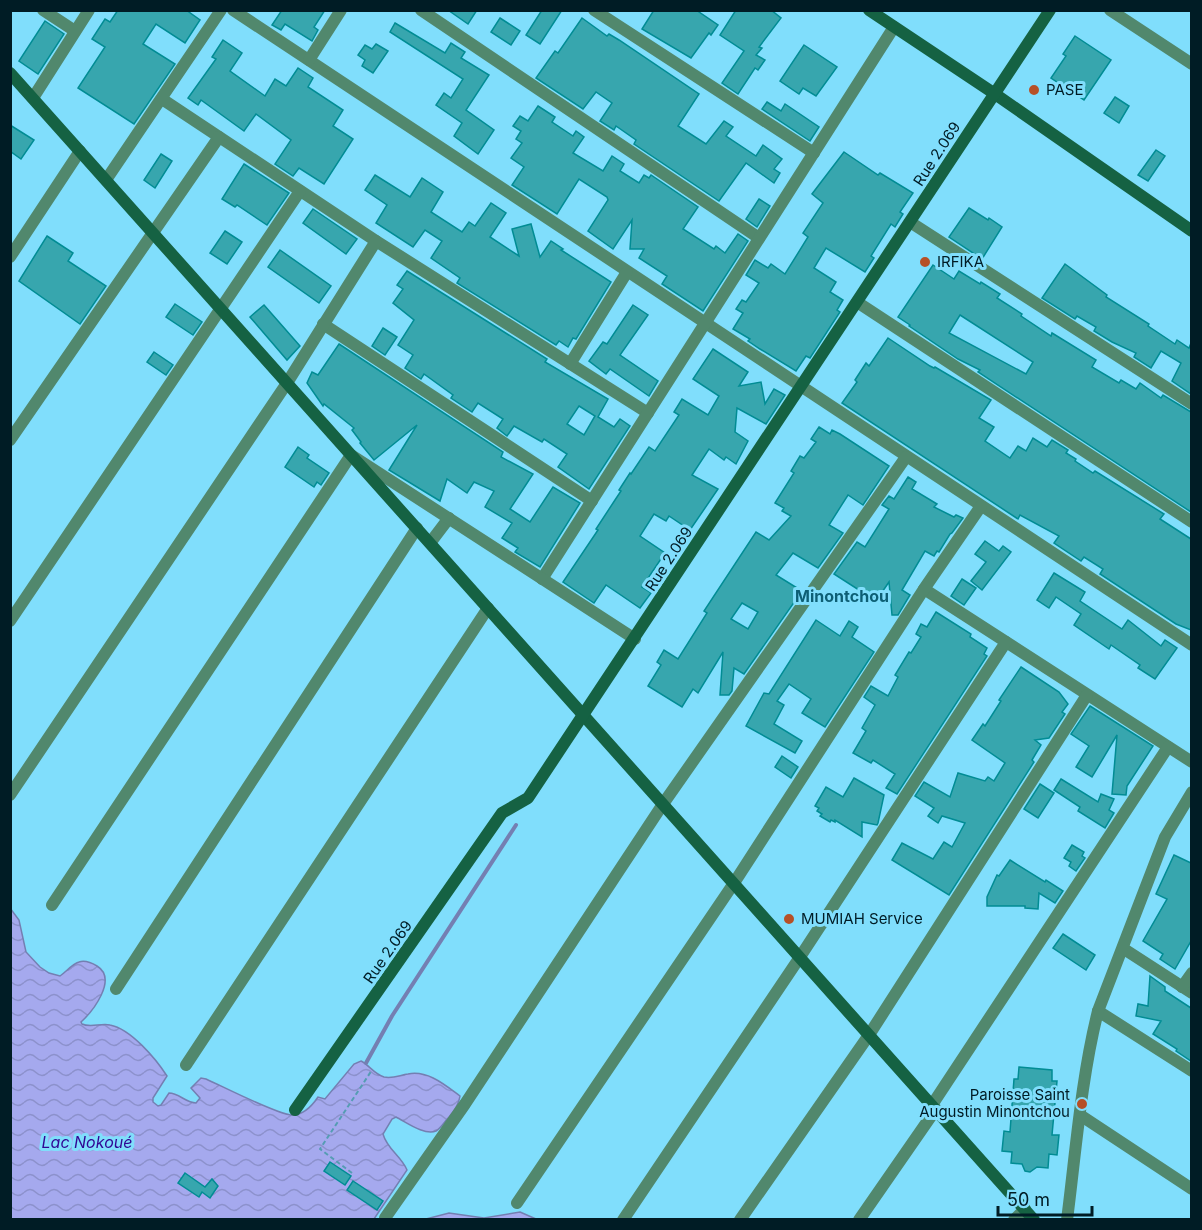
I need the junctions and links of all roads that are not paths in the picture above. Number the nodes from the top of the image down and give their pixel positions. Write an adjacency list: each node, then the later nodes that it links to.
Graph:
1 (43, 10): 12 (street)
2 (89, 10): 12 (street)
3 (221, 10): 18 (street)
4 (233, 10): 14 (street)
5 (341, 10): 14 (street)
6 (421, 10): 27 (street)
7 (594, 10): 21 (street)
8 (869, 10): 11 (street)
9 (1050, 10): 16 (street, Rue 2.069)
10 (1110, 10): 13 (street)
11 (894, 27): 16 (street); 21 (street)
12 (75, 31): 17 (street)
13 (1190, 59)
14 (309, 60): 30 (street)
15 (10, 73): 17 (street)
16 (995, 94): 24 (street, Rue 2.069); 25 (street)
17 (33, 98): 20 (street)
18 (162, 99): 19 (street); 22 (street)
19 (219, 137): 23 (street); 26 (street)
20 (80, 151): 22 (street); 29 (street)
21 (814, 153): 27 (street)
22 (106, 180): 26 (street)
23 (300, 191): 28 (street); 32 (street)
24 (910, 222): 31 (street, Rue 2.069); 38 (street)
25 (1191, 231)
26 (153, 233): 32 (street); 40 (street)
27 (759, 238): 33 (street)
28 (376, 241): 34 (street); 35 (street)
29 (10, 257)
30 (627, 272): 33 (street); 35 (street)
31 (857, 302): 37 (street, Rue 2.069); 46 (street)
32 (221, 310): 36 (street); 52 (street)
33 (705, 323): 37 (street); 39 (street)
34 (323, 324): 36 (street); 43 (street)
35 (570, 364): 39 (street)
36 (287, 383): 41 (street); 61 (street)
37 (801, 387): 42 (street); 53 (street, Rue 2.069)
38 (1191, 404)
39 (648, 413): 43 (street)
40 (10, 440)
41 (351, 455): 45 (street); 47 (street); 64 (street)
42 (906, 457): 44 (street); 62 (street)
43 (592, 501): 49 (street)
44 (981, 506): 50 (street); 55 (street)
45 (449, 518): 48 (street); 49 (street)
46 (1191, 522)
47 (417, 528): 48 (street); 68 (street)
48 (430, 543): 51 (street)
49 (542, 579): 53 (street)
50 (924, 589): 54 (street); 63 (street)
51 (488, 608): 57 (street); 72 (street)
52 (10, 621)
53 (635, 639): 57 (street, Rue 2.069)
54 (1006, 642): 56 (street); 66 (street)
55 (1191, 645)
56 (1087, 695): 58 (street); 71 (street)
57 (584, 715): 62 (street); 75 (street, Rue 2.069)
58 (1168, 747): 59 (street); 74 (street)
59 (1191, 762)
60 (1191, 792): 65 (street)
61 (10, 795)
62 (663, 804): 63 (street); 80 (street)
63 (734, 883): 66 (street); 78 (street)
64 (52, 906)
65 (1124, 949): 69 (street); 70 (street)
66 (800, 957): 71 (street); 81 (street)
67 (1191, 974): 69 (street)
68 (116, 989)
69 (1187, 990)
70 (1098, 1011): 73 (street); 76 (street)
71 (869, 1035): 74 (street); 82 (street)
72 (186, 1065)
73 (1191, 1071)
74 (934, 1107): 79 (street); 83 (street)
75 (295, 1110)
76 (1080, 1115): 77 (street); 86 (street)
77 (1191, 1189)
78 (517, 1203)
79 (1025, 1209): 84 (street); 85 (street)
80 (385, 1218)
81 (624, 1220)
82 (741, 1220)
83 (859, 1220)
84 (1014, 1220)
85 (1034, 1220)
86 (1066, 1220)

